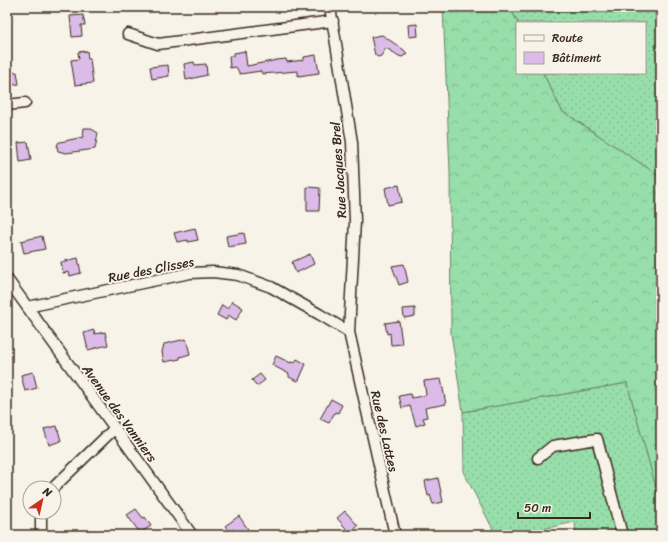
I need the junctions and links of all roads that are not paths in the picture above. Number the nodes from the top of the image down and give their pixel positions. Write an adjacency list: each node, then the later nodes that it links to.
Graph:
1 (330, 7): 2 (street, Rue Jacques Brel)
2 (333, 21): 3 (street); 8 (street, Rue Jacques Brel)
3 (128, 34)
4 (25, 103): 5 (street)
5 (7, 105)
6 (7, 279): 7 (street)
7 (27, 307): 8 (street, Rue des Clisses); 9 (street, Avenue des Vanniers)
8 (349, 332): 15 (street, Rue des Lattes)
9 (115, 428): 11 (street); 14 (street, Avenue des Vanniers)
10 (538, 458): 16 (street)
11 (60, 480)
12 (41, 520): 13 (street)
13 (43, 535)
14 (192, 535)
15 (395, 535)
16 (622, 535)

